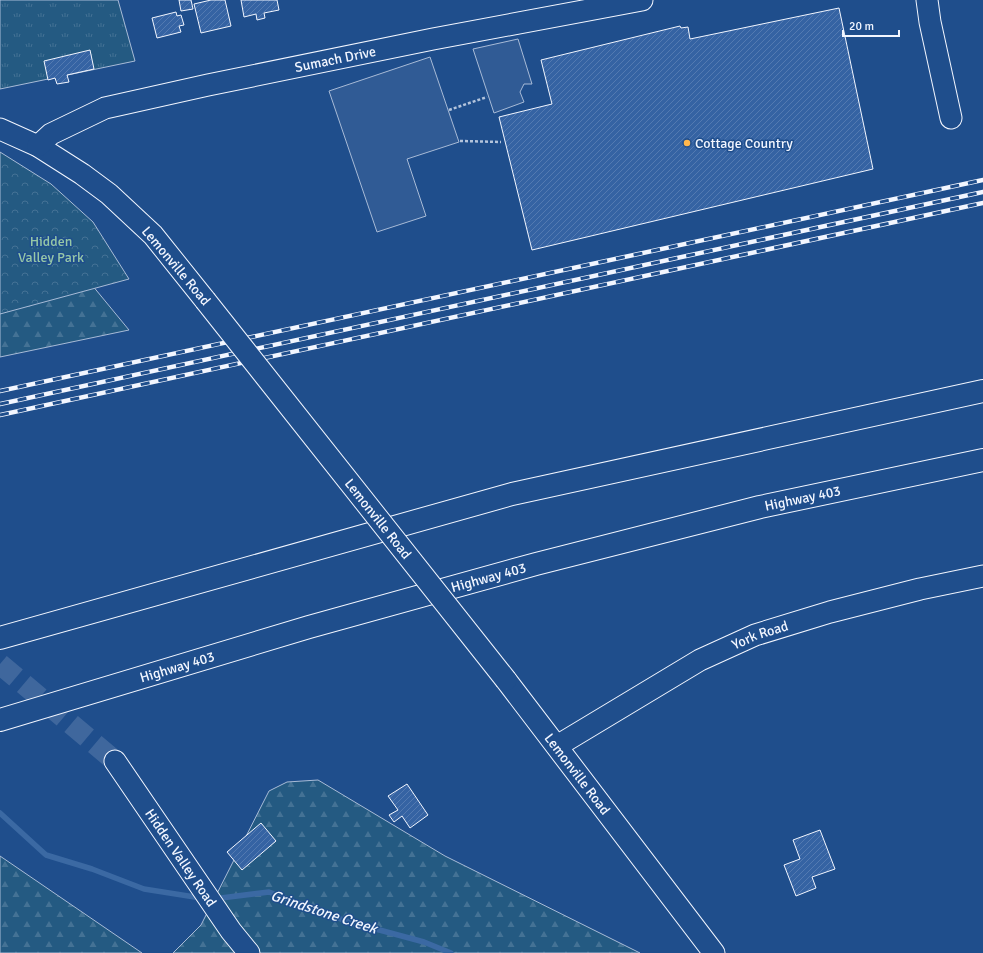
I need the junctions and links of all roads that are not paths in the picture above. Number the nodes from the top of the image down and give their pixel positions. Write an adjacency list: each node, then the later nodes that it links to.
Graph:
1 (642, 0): 5 (street, Sumach Drive)
2 (927, 0): 3 (street)
3 (951, 118)
4 (0, 129): 5 (street, Lemonville Road)
5 (38, 146): 11 (street, Lemonville Road, bridge)
6 (983, 391): 9 (highway)
7 (983, 460): 10 (highway, Highway 403)
8 (983, 576): 11 (street, York Road)
9 (0, 638)
10 (0, 720)
11 (557, 746): 14 (street, Lemonville Road)
12 (115, 761): 13 (street, Hidden Valley Road)
13 (249, 953)
14 (714, 953)

